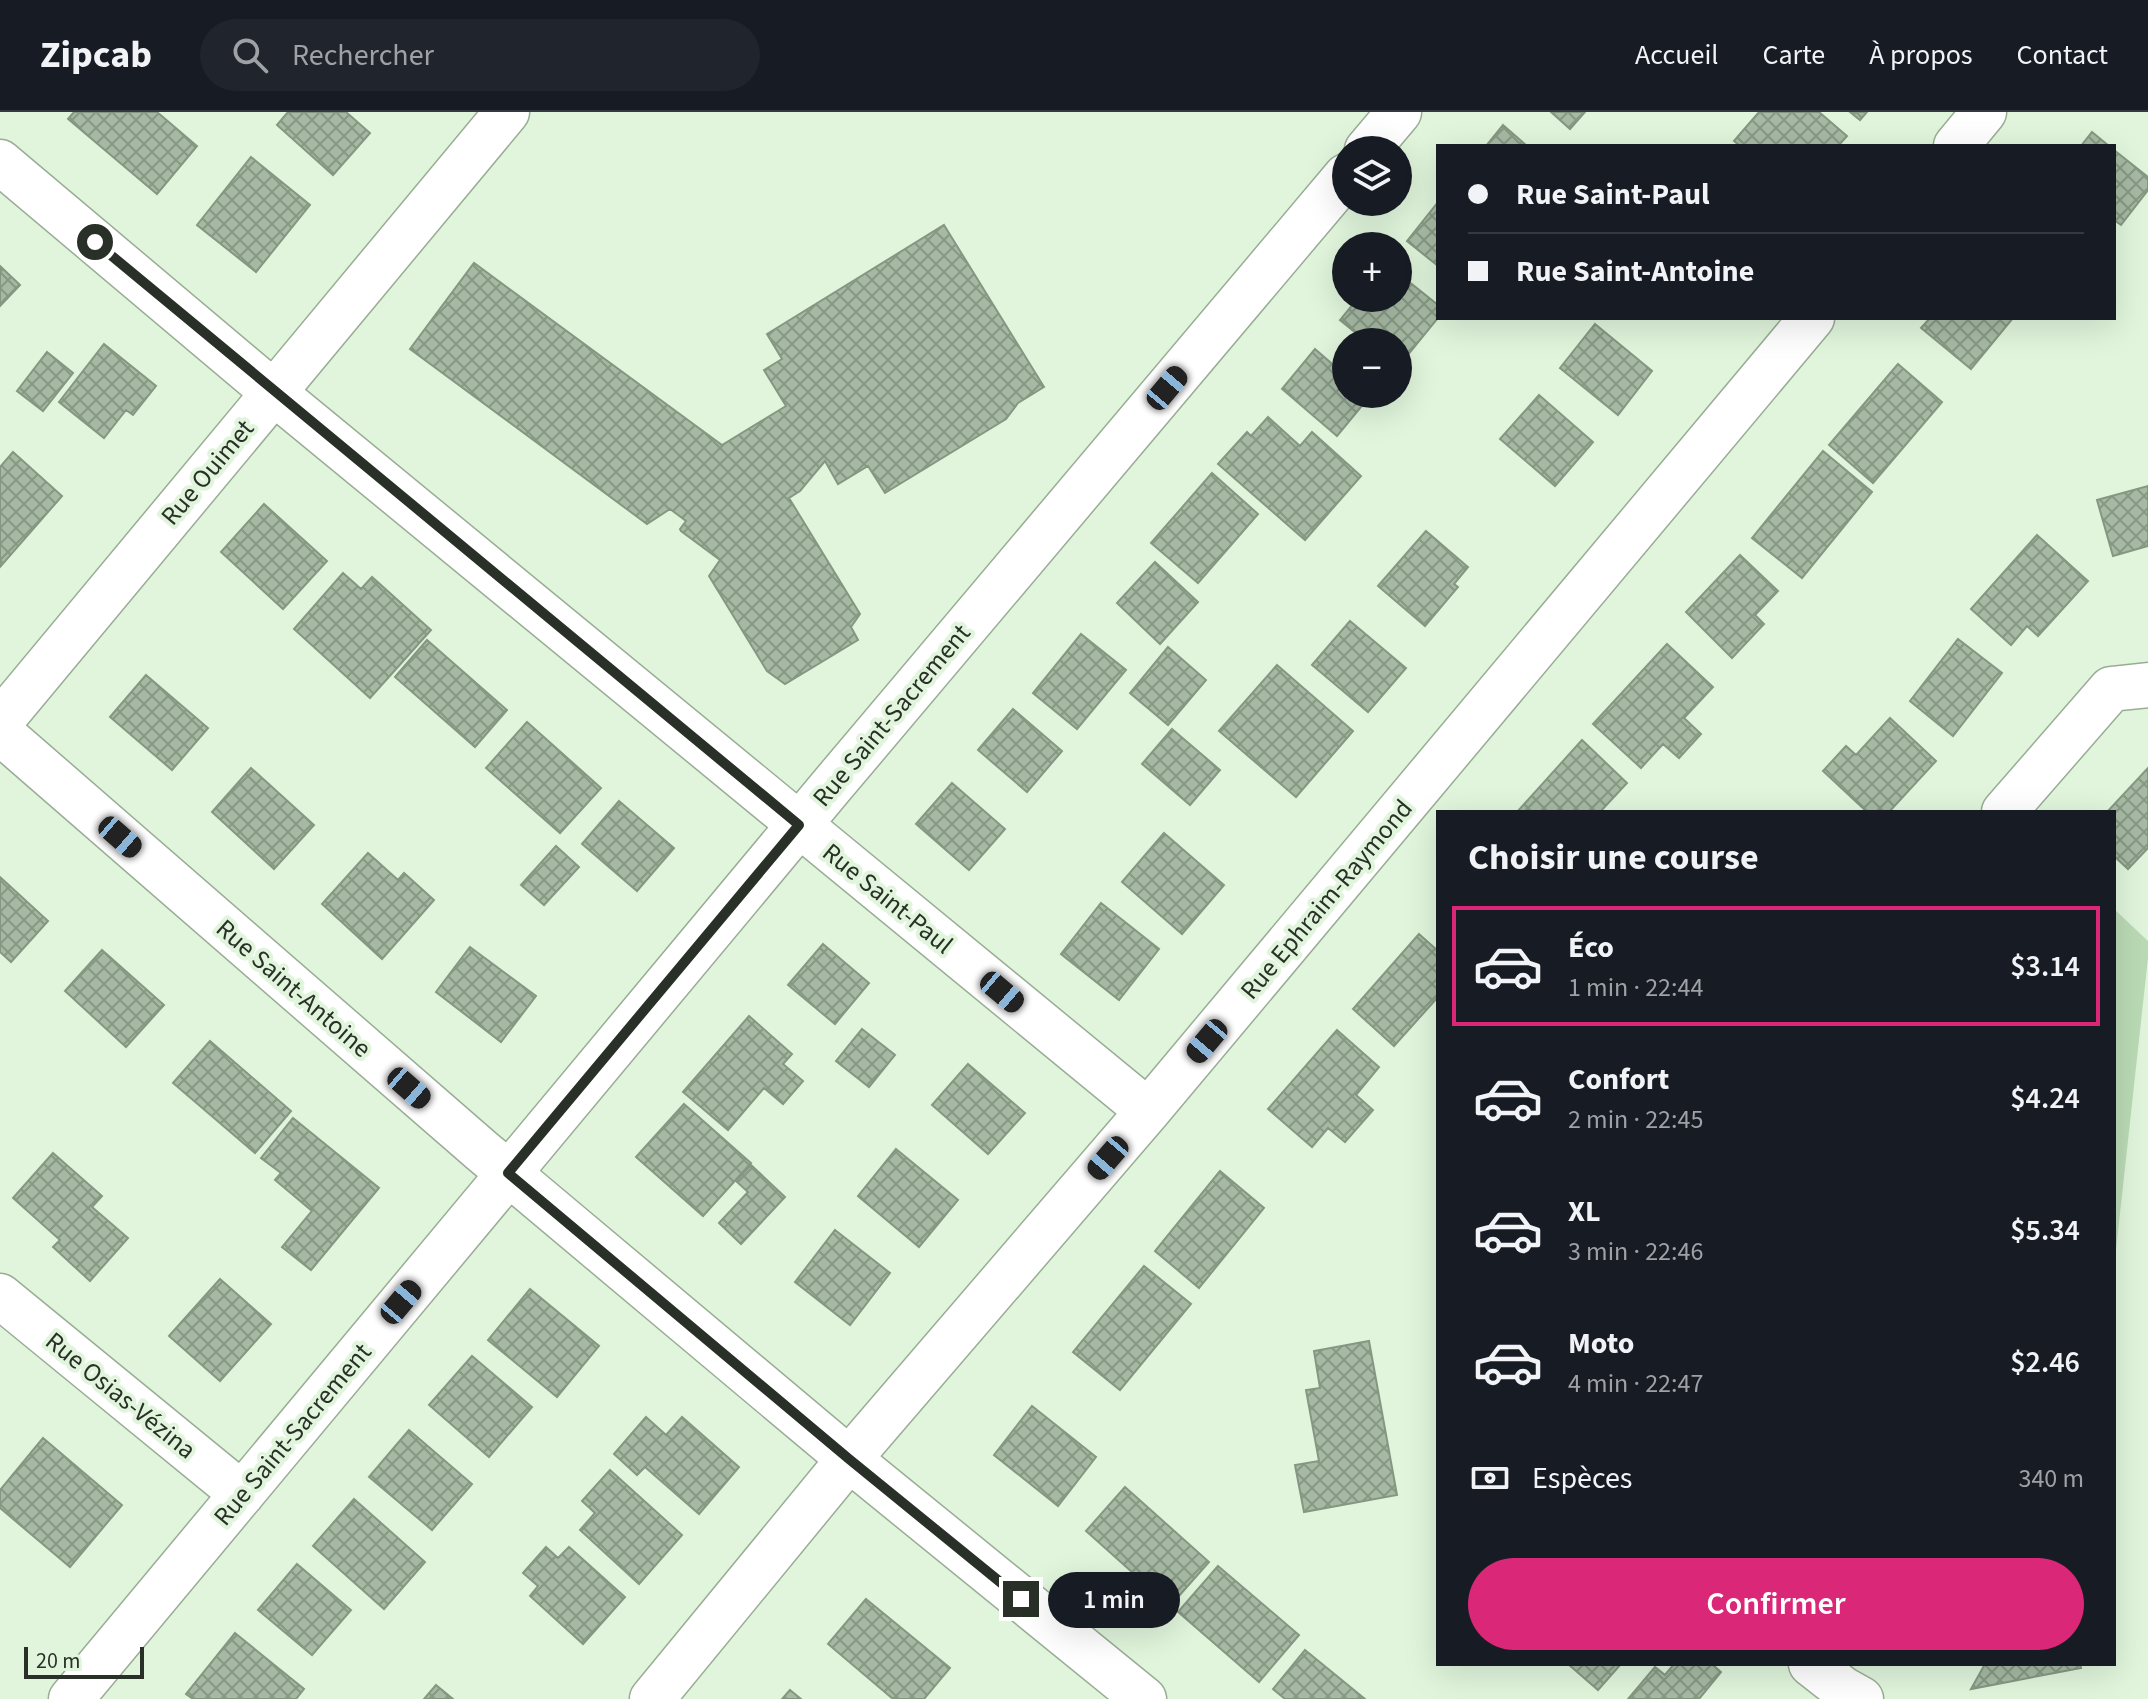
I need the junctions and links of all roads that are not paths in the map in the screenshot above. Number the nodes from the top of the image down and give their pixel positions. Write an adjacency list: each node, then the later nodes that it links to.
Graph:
1 (507, 112): 9 (street, Rue Ouimet)
2 (1399, 112): 4 (street)
3 (1984, 112): 5 (street)
4 (1379, 136)
5 (1958, 144)
6 (0, 162): 9 (street, Rue Saint-Paul)
7 (1332, 193): 14 (street, Rue Saint-Sacrement)
8 (1810, 320): 15 (street, Rue Ephraim-Raymond)
9 (273, 392): 11 (street, Rue Ouimet); 14 (street, Rue Saint-Paul)
10 (2148, 685): 13 (street)
11 (0, 722)
12 (0, 732): 16 (street, Rue Saint-Antoine)
13 (2006, 810)
14 (799, 825): 15 (street, Rue Saint-Paul); 16 (street, Rue Saint-Sacrement)
15 (1148, 1111): 18 (street, Rue Ephraim-Raymond)
16 (508, 1173): 18 (street, Rue Saint-Antoine); 19 (street, Rue Saint-Sacrement)
17 (0, 1296): 19 (street, Rue Osias-Vézina)
18 (849, 1459): 22 (street, Rue Ephraim-Raymond); 23 (street, Rue Saint-Antoine)
19 (242, 1494): 21 (street, Rue Saint-Sacrement)
20 (1814, 1666): 24 (street)
21 (71, 1699)
22 (652, 1699)
23 (1144, 1699)
24 (1861, 1699)

